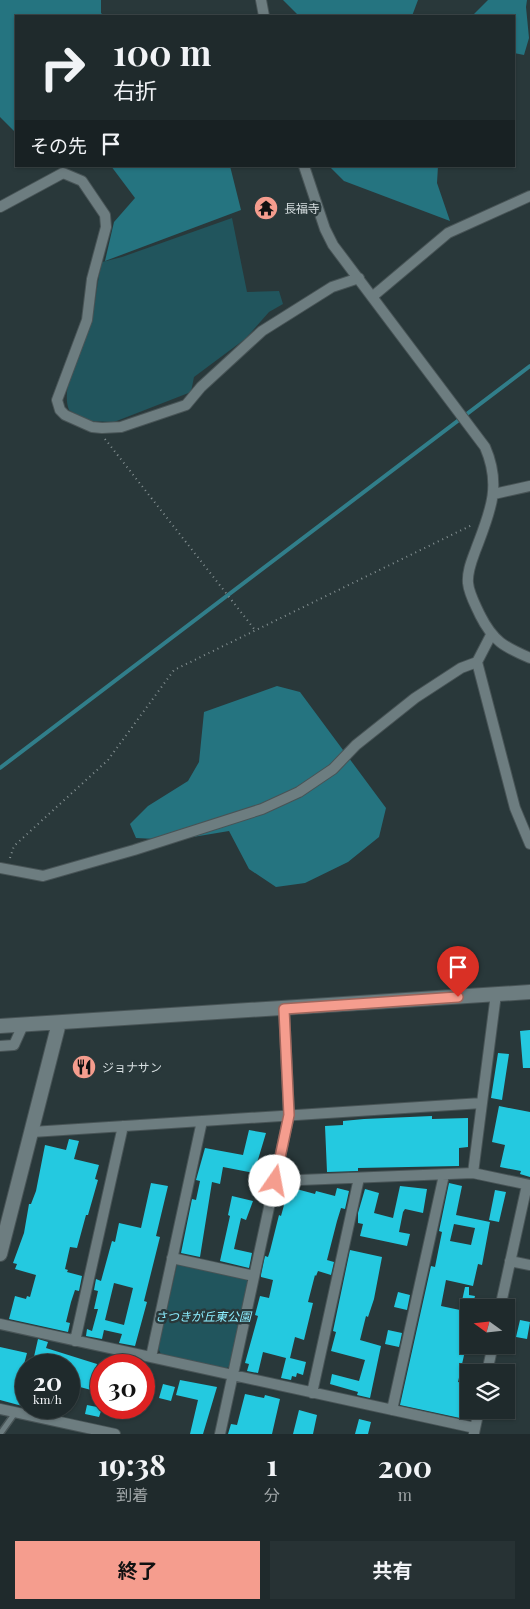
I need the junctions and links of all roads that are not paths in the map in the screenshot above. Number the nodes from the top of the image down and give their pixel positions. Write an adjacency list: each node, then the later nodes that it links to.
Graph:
1 (262, 0): 2 (street)
2 (264, 15)
3 (304, 167): 6 (street)
4 (530, 196): 7 (street)
5 (0, 207): 6 (street)
6 (358, 278): 7 (street)
7 (372, 297): 9 (street)
8 (530, 486): 9 (street)
9 (494, 494): 10 (street)
10 (491, 635): 11 (street); 12 (street)
11 (530, 658)
12 (477, 662): 13 (street); 14 (street)
13 (530, 844)
14 (3, 869)
15 (530, 992): 16 (street)
16 (496, 994): 17 (street); 22 (street)
17 (284, 1009): 18 (street); 23 (street)
18 (59, 1023): 19 (street); 26 (street)
19 (23, 1025): 20 (street); 21 (street)
20 (0, 1026)
21 (0, 1046)
22 (482, 1103): 23 (street); 27 (street)
23 (289, 1115): 24 (street); 30 (street)
24 (202, 1121): 25 (street); 33 (street)
25 (122, 1126): 26 (street); 39 (street)
26 (32, 1132): 32 (street)
27 (473, 1173): 28 (street); 31 (street)
28 (444, 1174): 29 (street); 46 (street)
29 (359, 1178): 30 (street); 44 (street)
30 (275, 1181): 36 (street)
31 (529, 1185): 34 (street)
32 (0, 1254)
33 (172, 1258): 36 (street); 41 (street)
34 (510, 1261): 35 (street); 37 (street)
35 (530, 1265)
36 (254, 1276): 43 (street)
37 (502, 1299)
38 (0, 1324): 39 (street)
39 (76, 1341): 40 (street)
40 (137, 1354)
41 (152, 1354)
42 (155, 1358): 43 (street)
43 (233, 1375): 44 (street); 54 (street)
44 (312, 1393): 46 (street)
45 (0, 1409): 47 (street)
46 (392, 1410): 51 (street)
47 (15, 1412)
48 (15, 1413): 52 (lane)
49 (41, 1419): 50 (street)
50 (80, 1430): 53 (street)
51 (474, 1431)
52 (0, 1434)
53 (116, 1434)
54 (220, 1434)

